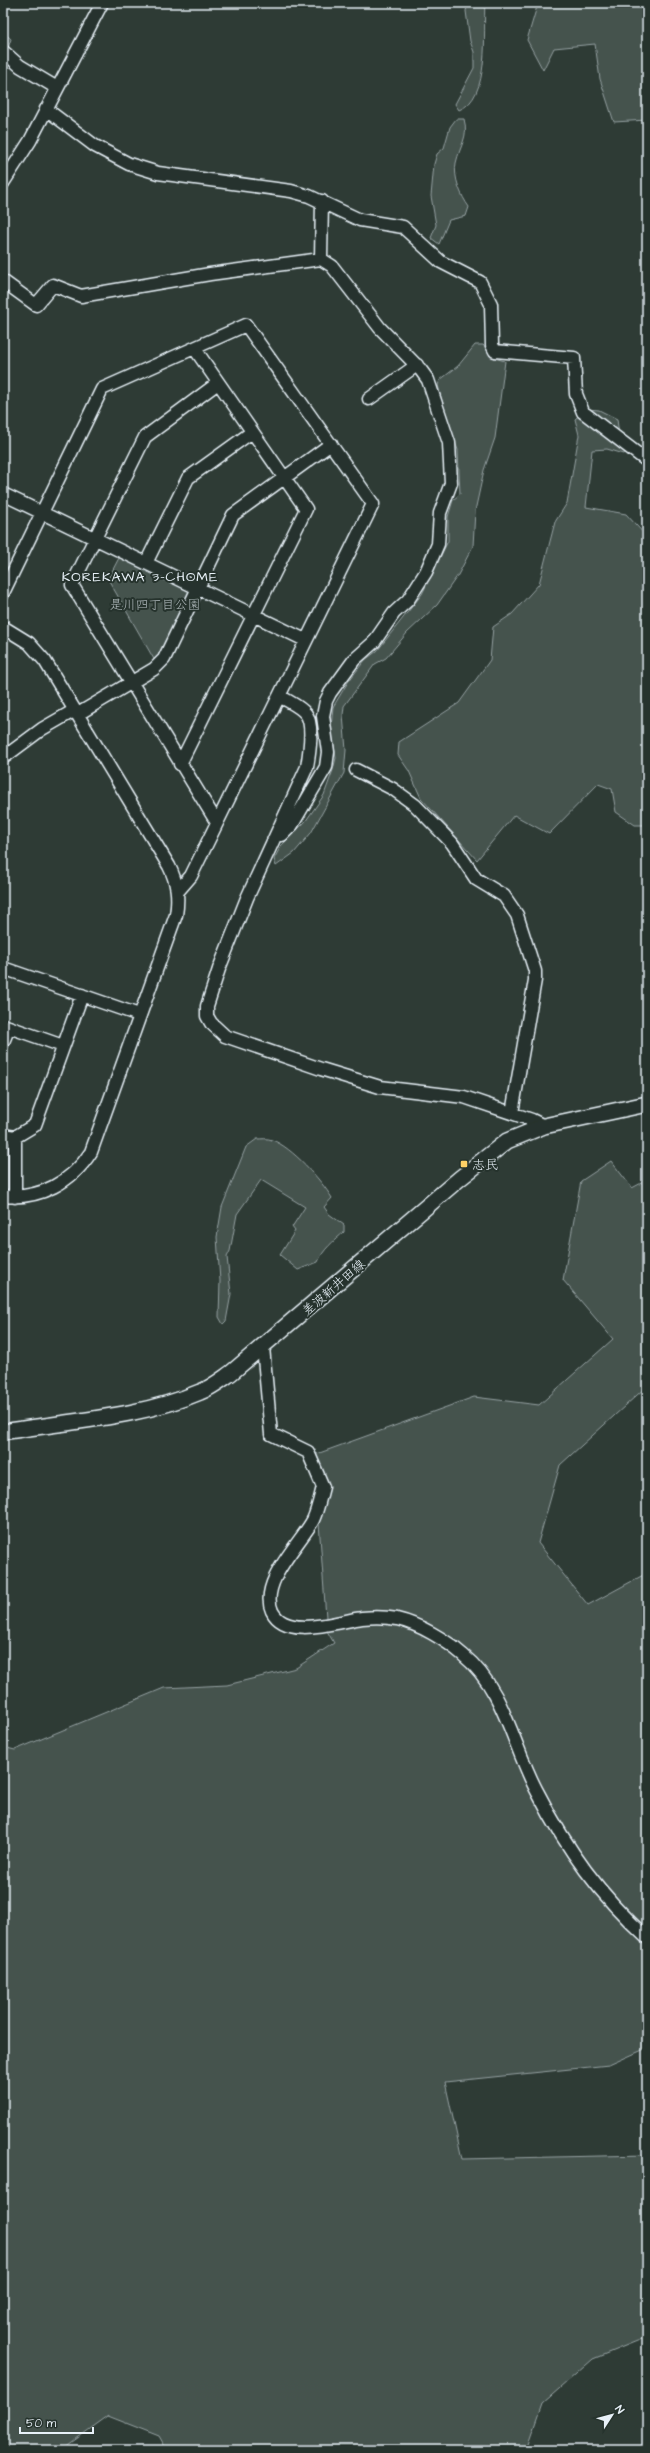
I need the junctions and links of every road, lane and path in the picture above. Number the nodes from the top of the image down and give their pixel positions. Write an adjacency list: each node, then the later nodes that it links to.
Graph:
1 (102, 3): 3 (street)
2 (3, 51): 3 (street)
3 (57, 88): 4 (street)
4 (46, 109): 5 (street); 6 (street)
5 (3, 183)
6 (322, 201): 7 (street); 15 (street)
7 (321, 259): 8 (street); 10 (street)
8 (3, 281)
9 (196, 349): 11 (street); 14 (street); 18 (street)
10 (417, 365): 12 (street); 33 (street)
11 (218, 383): 13 (street); 19 (street)
12 (369, 399)
13 (252, 432): 16 (street); 20 (street)
14 (331, 444): 16 (street); 25 (street)
15 (647, 461)
16 (285, 478): 21 (street); 23 (street)
17 (3, 494): 18 (street)
18 (43, 514): 19 (street); 22 (street)
19 (95, 538): 20 (street); 26 (street)
20 (146, 564): 21 (street)
21 (198, 589): 23 (street); 26 (street)
22 (3, 593)
23 (254, 616): 25 (street); 30 (street)
24 (3, 628): 28 (street)
25 (305, 640): 27 (street)
26 (132, 684): 28 (street); 30 (street)
27 (280, 696): 32 (street); 33 (street)
28 (76, 712): 29 (street); 34 (street)
29 (3, 758)
30 (180, 764): 32 (street)
31 (356, 770): 42 (street)
32 (216, 821): 34 (street)
33 (276, 835): 42 (street)
34 (178, 891): 37 (street)
35 (3, 968): 36 (street)
36 (82, 995): 37 (street); 40 (street)
37 (139, 1015): 46 (street)
38 (6, 1026): 39 (street); 40 (street)
39 (3, 1042)
40 (63, 1046): 45 (street)
41 (647, 1104): 43 (main road, 差波新井田線)
42 (512, 1113): 43 (street)
43 (544, 1126): 47 (main road, 差波新井田線)
44 (3, 1135): 45 (street)
45 (15, 1137): 46 (street)
46 (9, 1197)
47 (263, 1347): 48 (main road, 差波新井田線); 49 (street)
48 (3, 1432)
49 (647, 1938)

